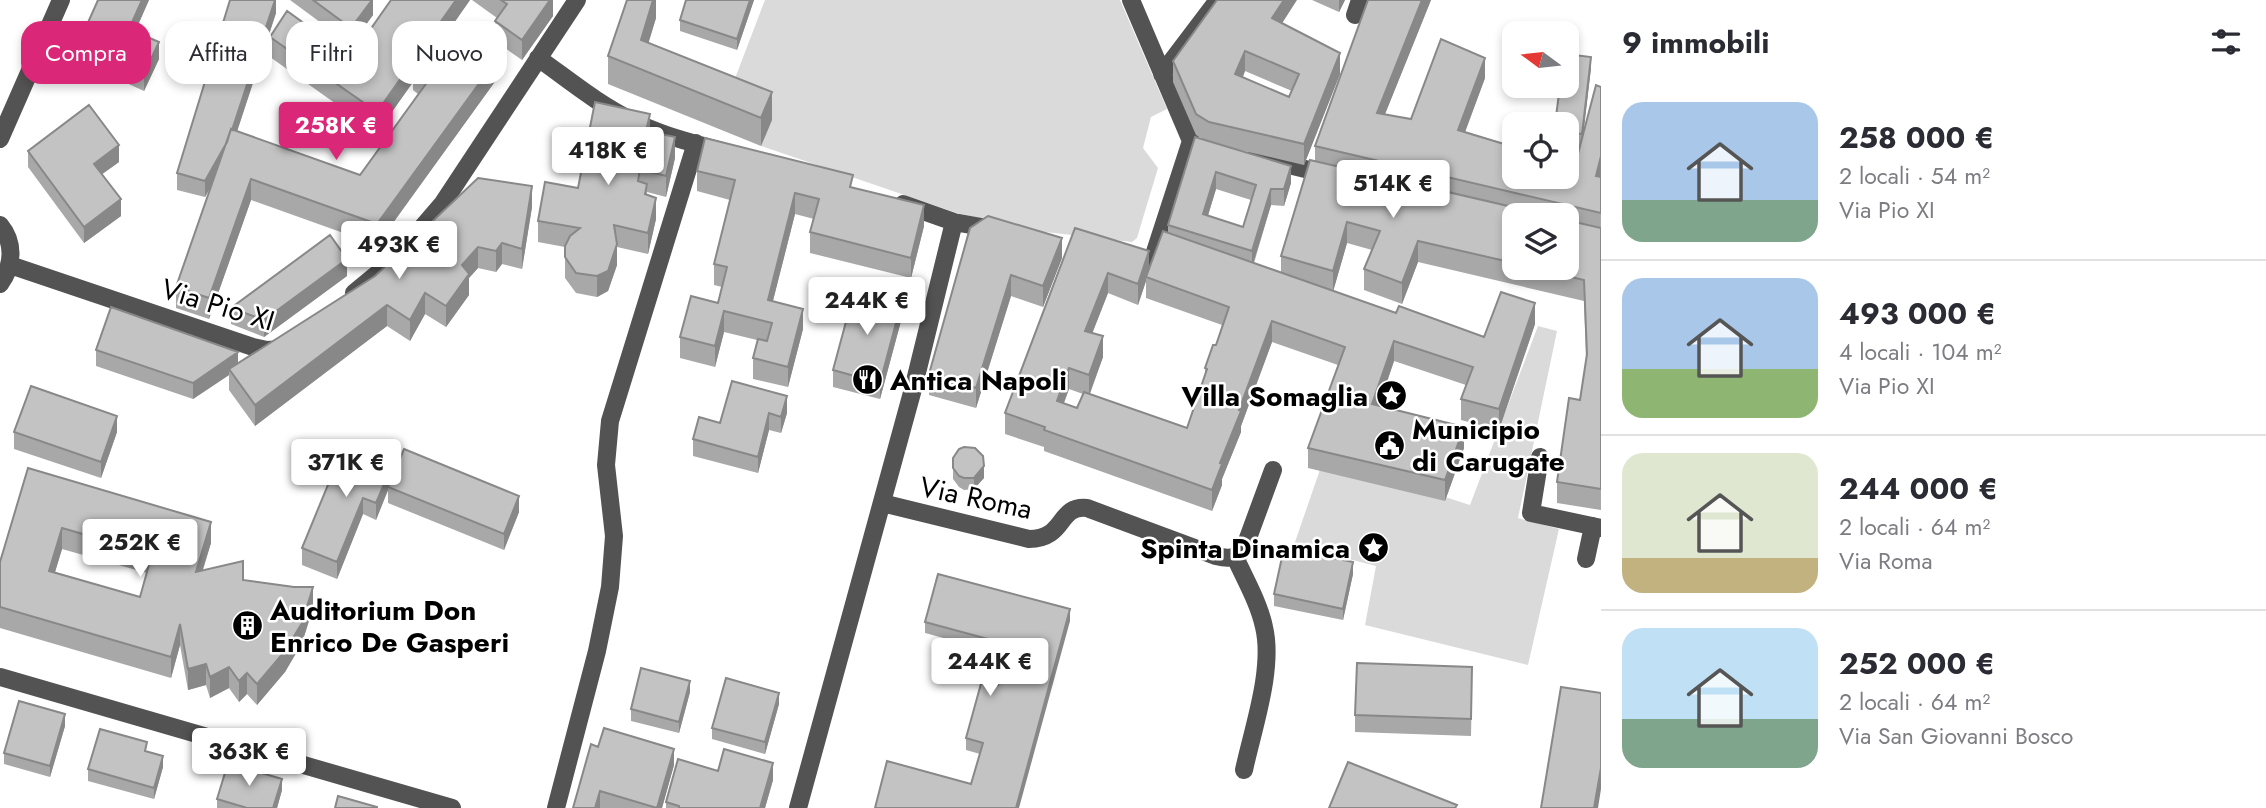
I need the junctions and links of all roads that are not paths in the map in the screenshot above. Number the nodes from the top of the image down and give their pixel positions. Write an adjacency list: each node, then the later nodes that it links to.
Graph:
1 (61, 0): 7 (street)
2 (576, 0): 5 (street)
3 (1131, 0): 6 (street)
4 (1218, 0): 6 (street)
5 (538, 58): 8 (street); 19 (street)
6 (1162, 74): 16 (street)
7 (0, 139)
8 (696, 143): 10 (street); 30 (street)
9 (1244, 154): 11 (street)
10 (747, 158)
11 (1349, 179)
12 (888, 200): 13 (street)
13 (954, 222): 15 (street); 23 (street, Via Roma)
14 (0, 225): 17 (street)
15 (1020, 235)
16 (1126, 256)
17 (10, 265): 18 (street); 20 (street, Via Pio XI)
18 (0, 284)
19 (342, 302)
20 (294, 343)
21 (1540, 457): 24 (street)
22 (1273, 470): 25 (street)
23 (882, 503): 25 (street, Via Roma); 31 (street, Via Roma)
24 (1597, 527): 26 (street)
25 (1235, 557): 28 (street)
26 (1586, 559)
27 (0, 677): 29 (street)
28 (1244, 770)
29 (452, 808)
30 (556, 808)
31 (798, 808)

